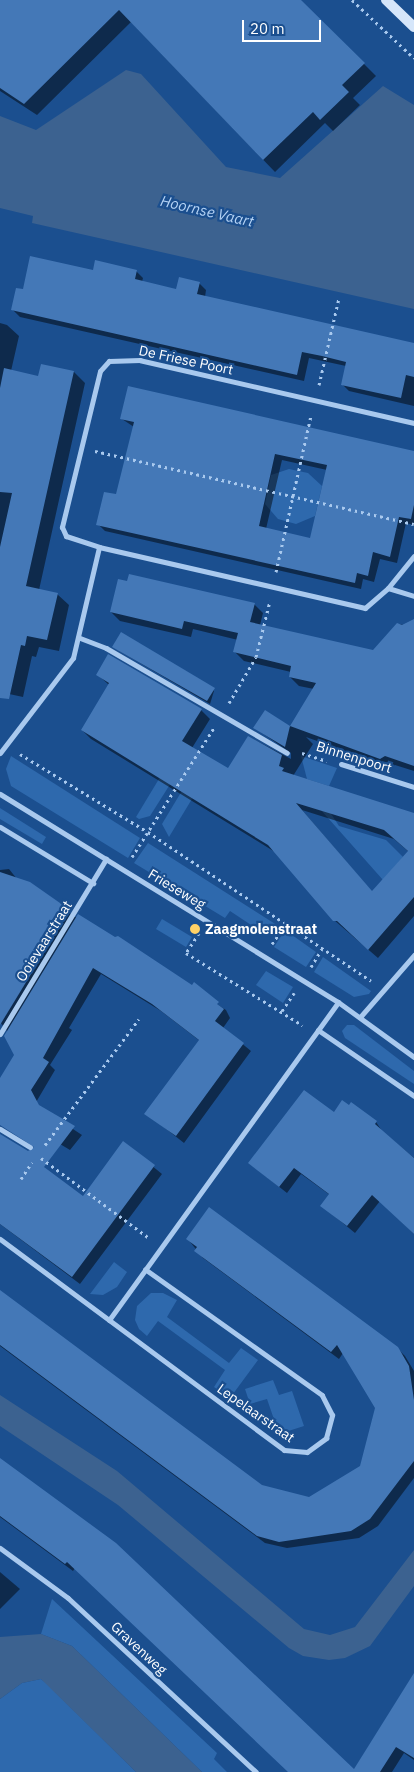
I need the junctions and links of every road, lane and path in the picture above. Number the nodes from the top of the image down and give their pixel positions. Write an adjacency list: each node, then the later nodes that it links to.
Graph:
1 (352, 0): 4 (path)
2 (386, 0): 3 (main road)
3 (414, 27)
4 (414, 58)
5 (339, 298): 6 (path)
6 (315, 400): 7 (street, De Friese Poort); 8 (street, De Friese Poort); 9 (path)
7 (414, 423)
8 (81, 448): 9 (path); 11 (street, De Friese Poort)
9 (291, 495): 10 (path); 13 (path)
10 (414, 524)
11 (99, 547): 13 (street, De Friese Poort); 16 (street)
12 (414, 556): 14 (street, De Friese Poort)
13 (273, 588): 14 (street, De Friese Poort); 17 (path)
14 (388, 588): 15 (street)
15 (414, 596)
16 (80, 638): 17 (street); 18 (street)
17 (221, 718): 20 (street); 25 (path)
18 (5, 745): 19 (street); 25 (path)
19 (0, 753)
20 (287, 753): 21 (path, Binnenpoort)
21 (341, 764): 22 (street, Binnenpoort)
22 (414, 787)
23 (0, 794): 26 (street, Frieseweg)
24 (0, 827): 28 (street)
25 (148, 832): 27 (path); 29 (path)
26 (106, 859): 27 (street, Frieseweg); 28 (street, Ooievaarstraat)
27 (124, 871): 34 (street, Frieseweg)
28 (93, 883): 41 (street, Ooievaarstraat)
29 (286, 924): 31 (path); 32 (path)
30 (199, 932): 37 (path)
31 (265, 940)
32 (322, 949): 34 (path); 35 (path)
33 (414, 955): 35 (street)
34 (303, 980): 36 (street, Frieseweg); 37 (path)
35 (383, 990): 38 (street)
36 (338, 1002): 38 (street, Frieseweg); 40 (street)
37 (282, 1011): 40 (path)
38 (361, 1016): 42 (street, Frieseweg)
39 (139, 1019): 46 (path)
40 (318, 1030): 43 (street); 49 (street)
41 (0, 1034)
42 (414, 1057)
43 (414, 1096)
44 (0, 1129): 45 (street)
45 (30, 1146): 46 (path)
46 (38, 1156): 47 (path); 49 (path)
47 (20, 1179)
48 (0, 1239): 51 (street, Lepelaarstraat)
49 (161, 1247): 50 (street)
50 (145, 1269): 51 (street); 51 (street, Lepelaarstraat)
51 (109, 1320)
52 (0, 1548): 53 (street, Gravenweg)
53 (256, 1772)

